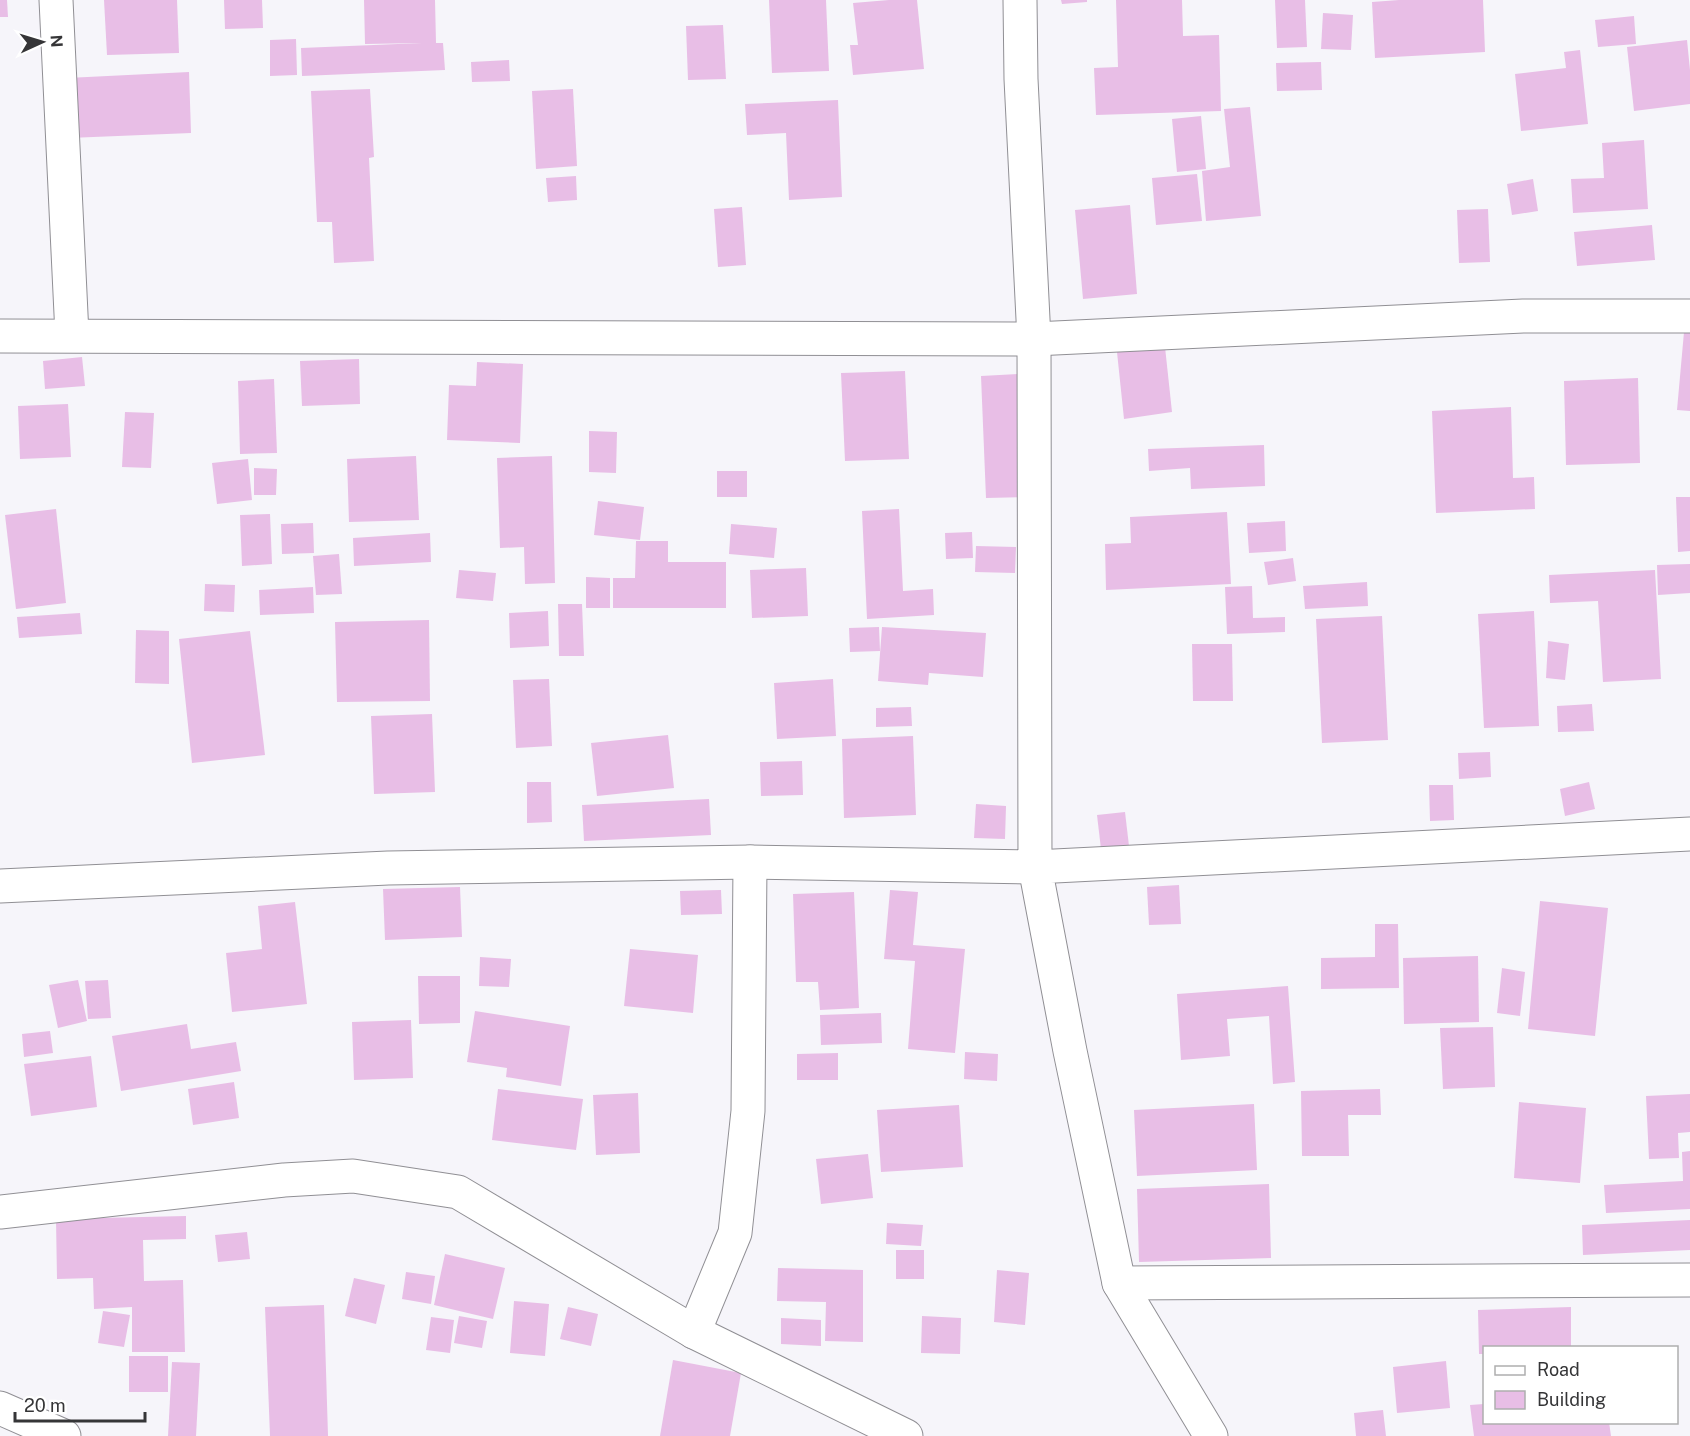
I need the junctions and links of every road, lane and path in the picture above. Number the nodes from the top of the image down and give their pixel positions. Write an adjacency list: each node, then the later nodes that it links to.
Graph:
1 (56, 0): 4 (street)
2 (1020, 0): 6 (street)
3 (1690, 316): 6 (street)
4 (72, 335): 5 (street); 6 (street)
5 (0, 336)
6 (1034, 339): 9 (street)
7 (1690, 834): 9 (street)
8 (750, 862): 9 (street); 10 (street); 14 (street)
9 (1035, 867): 13 (street)
10 (0, 886)
11 (0, 1212): 14 (street)
12 (1690, 1280): 13 (street)
13 (1119, 1283): 18 (street)
14 (694, 1332): 17 (street)
15 (0, 1408): 16 (street)
16 (64, 1436)
17 (906, 1436)
18 (1211, 1436)

